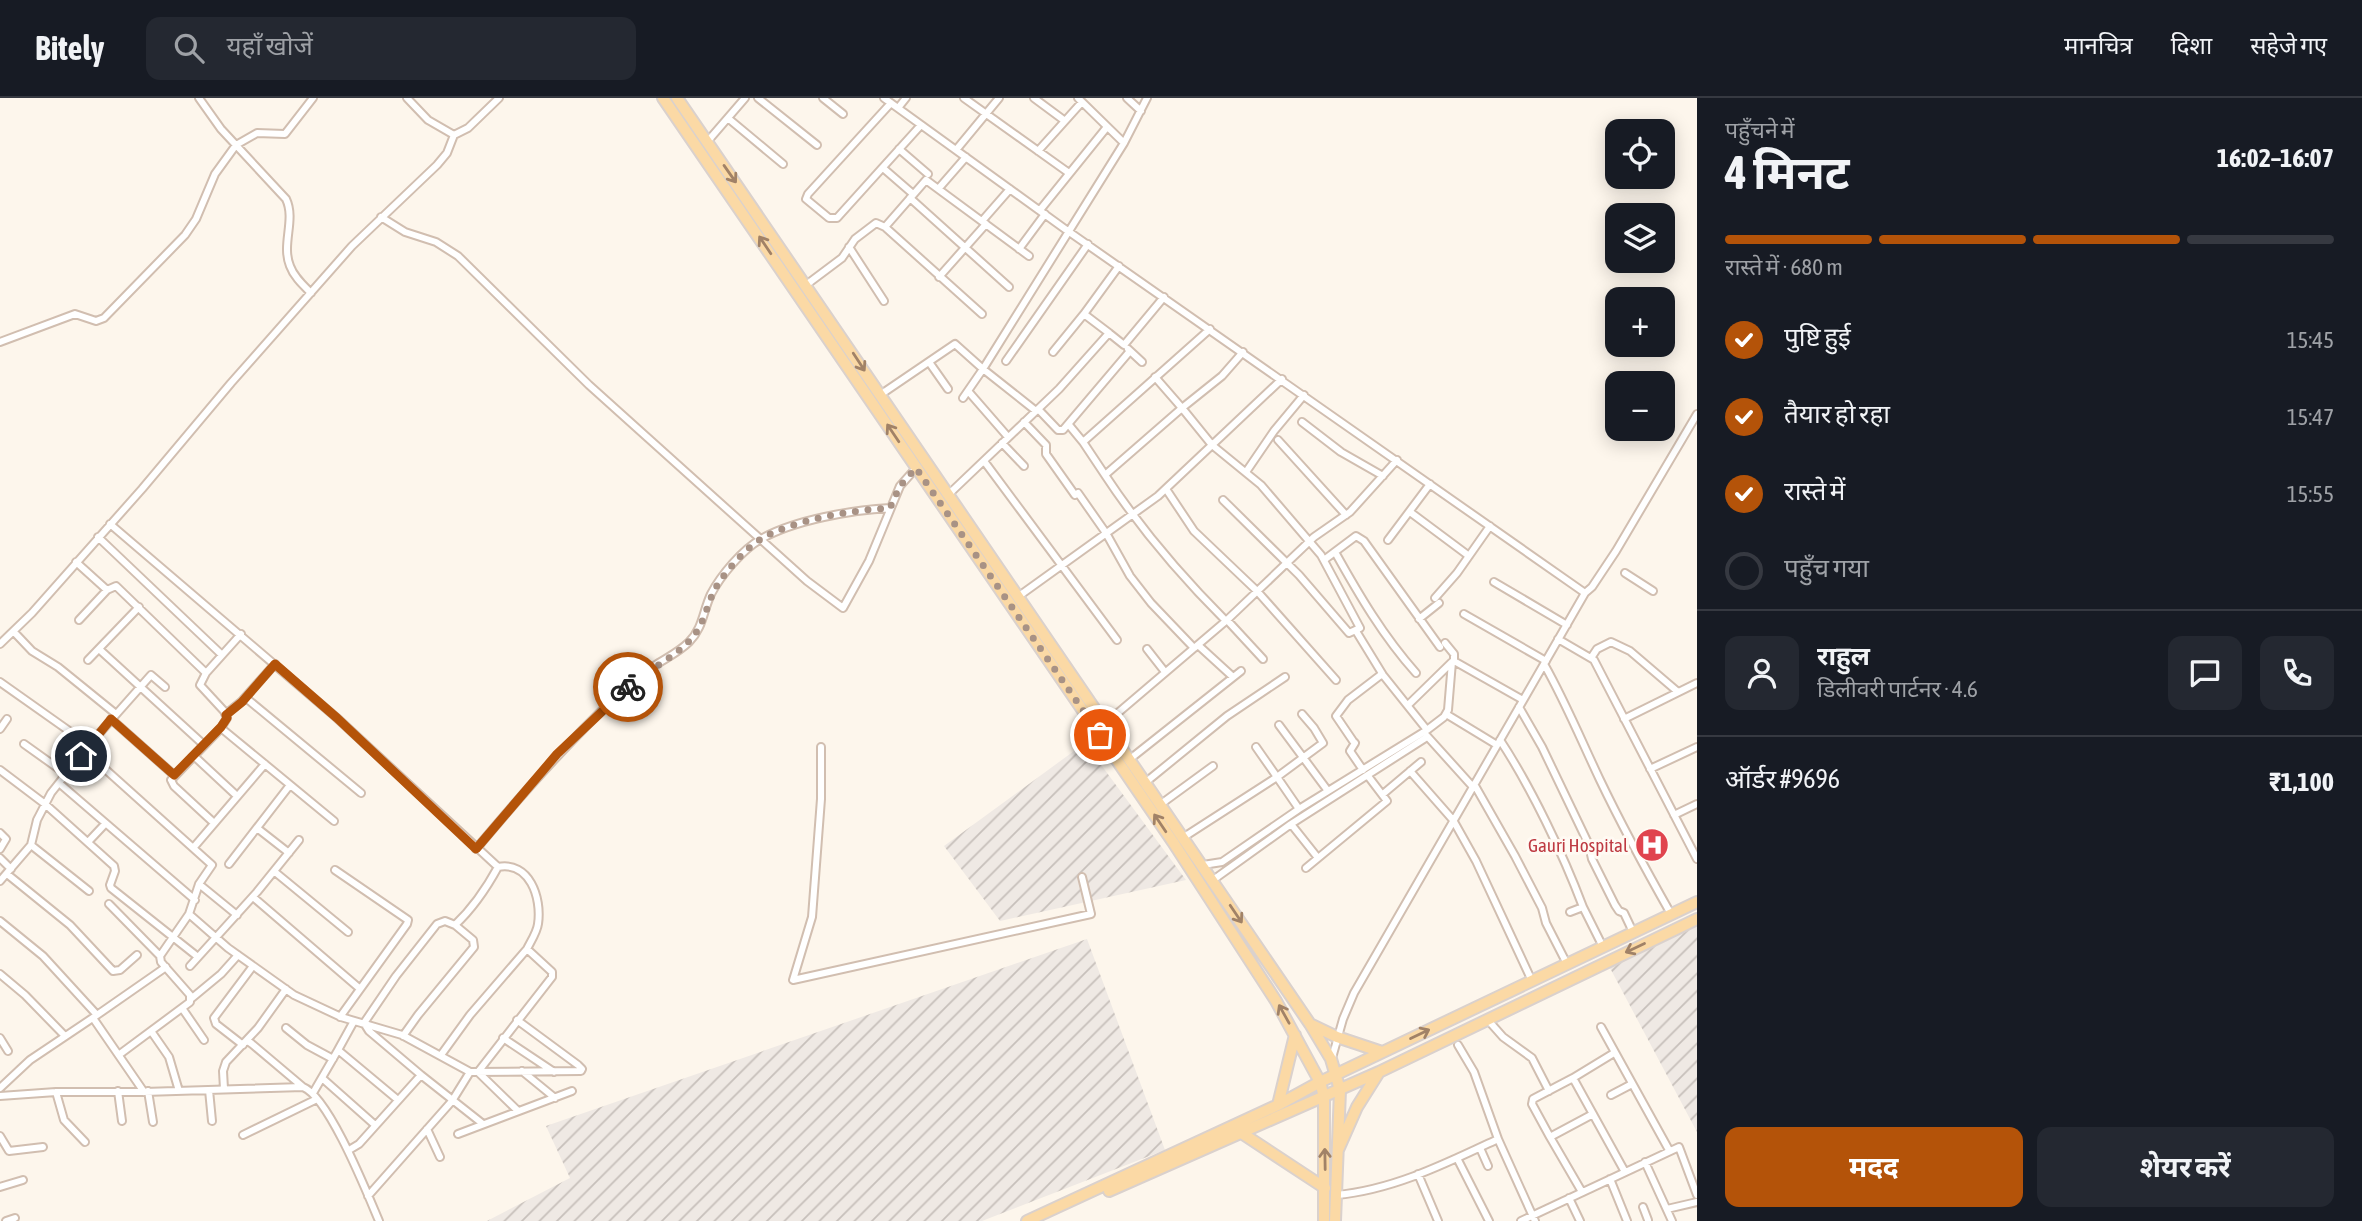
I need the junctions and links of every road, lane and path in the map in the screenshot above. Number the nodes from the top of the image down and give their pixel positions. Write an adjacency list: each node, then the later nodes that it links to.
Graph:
1 (199, 98): 20 (street)
2 (208, 98): 20 (street)
3 (313, 98): 32 (street)
4 (407, 98): 29 (street)
5 (499, 98): 29 (street)
6 (663, 98): 96 (main road, one-way to 6)
7 (677, 98): 30 (main road)
8 (745, 98): 25 (street)
9 (758, 98): 33 (street)
10 (823, 98): 24 (street)
11 (884, 98): 19 (street)
12 (906, 98): 21 (street)
13 (964, 98): 23 (street)
14 (999, 98): 23 (street)
15 (1034, 98): 26 (street)
16 (1127, 98): 22 (street)
17 (1147, 98): 22 (street)
18 (1080, 100): 26 (street); 28 (street)
19 (891, 103): 21 (street); 39 (street)
20 (204, 106): 32 (street)
21 (898, 108): 27 (street)
22 (1140, 111): 31 (street)
23 (984, 113): 35 (street); 36 (street)
24 (843, 114)
25 (729, 119): 30 (street); 38 (street)
26 (1065, 121): 36 (street)
27 (921, 125): 34 (street); 35 (street)
28 (1107, 127): 31 (street); 40 (street)
29 (454, 135): 46 (street)
30 (707, 142): 57 (main road, one-way to 57)
31 (1124, 143): 49 (street)
32 (236, 145): 59 (street); 66 (street)
33 (817, 145)
34 (899, 149): 39 (street); 41 (street)
35 (956, 149): 37 (street)
36 (1038, 151): 40 (street)
37 (965, 157): 42 (street); 43 (street)
38 (783, 164)
39 (883, 167): 44 (street)
40 (1069, 173): 45 (street)
41 (928, 174)
42 (939, 188): 44 (street); 47 (street)
43 (1010, 189): 45 (street); 47 (street)
44 (911, 196): 48 (street); 52 (street)
45 (1043, 212): 49 (street); 53 (street)
46 (381, 217): 59 (street); 112 (street)
47 (984, 223): 52 (street); 53 (street)
48 (885, 227): 51 (street); 56 (street)
49 (1070, 232): 50 (street); 74 (street)
50 (1088, 244): 55 (street); 71 (street)
51 (849, 247): 57 (street); 61 (street)
52 (964, 248): 56 (street); 58 (street)
53 (1019, 249): 54 (street)
54 (1030, 256)
55 (1119, 266): 60 (street); 63 (street)
56 (939, 277): 62 (street)
57 (806, 285): 79 (main road, one-way to 79)
58 (1009, 287)
59 (311, 293): 108 (street)
60 (1164, 298): 64 (street); 67 (street)
61 (884, 301)
62 (982, 314)
63 (1084, 314): 65 (street); 69 (street)
64 (1210, 329): 70 (street); 75 (street)
65 (1109, 333): 67 (street); 83 (street)
66 (0, 342)
67 (1124, 345): 68 (street)
68 (1130, 351): 73 (street); 87 (street)
69 (1054, 352)
70 (1243, 352): 76 (street); 82 (street)
71 (1006, 361)
72 (929, 362): 74 (street); 77 (street); 79 (street)
73 (1142, 362)
74 (983, 369): 78 (street); 83 (street)
75 (1155, 377): 82 (street); 90 (street)
76 (1282, 379): 80 (street); 92 (street)
77 (948, 389)
78 (968, 391): 81 (street); 88 (street)
79 (880, 395): 102 (main road)
80 (1304, 395): 93 (street); 97 (street)
81 (963, 398)
82 (1182, 408): 92 (street); 98 (street)
83 (1037, 410): 85 (street); 87 (street)
84 (1697, 414): 126 (street)
85 (1024, 422): 88 (street); 110 (street)
86 (1302, 422): 99 (street)
87 (1069, 425): 90 (street)
88 (1008, 437): 91 (street)
89 (1278, 440): 107 (street)
90 (1083, 442): 98 (street)
91 (1002, 443): 94 (street); 95 (street)
92 (1212, 445): 97 (street); 101 (street)
93 (1396, 460): 99 (street); 100 (street)
94 (984, 461): 102 (street); 120 (street)
95 (1024, 466)
96 (916, 468): 104 (street); 285 (main road, one-way to 96)
97 (1246, 472): 114 (street)
98 (1105, 475): 106 (street)
99 (1383, 475): 107 (street)
100 (1430, 484): 105 (street); 109 (street)
101 (1166, 489): 106 (street); 124 (street)
102 (949, 494): 127 (main road)
103 (1223, 500): 119 (street)
104 (890, 508): 112 (street); 112 (street)
105 (1410, 512): 113 (street); 116 (street)
106 (1132, 515): 110 (street); 133 (street)
107 (1346, 515): 114 (street)
108 (110, 524): 111 (street); 137 (street)
109 (1490, 526): 116 (street); 126 (street)
110 (1106, 533): 120 (street); 141 (street)
111 (97, 537): 118 (street); 144 (street)
112 (761, 539): 226 (street)
113 (1388, 540)
114 (1309, 541): 117 (street); 119 (street)
115 (1335, 552): 117 (street); 130 (street); 131 (street)
116 (1469, 556): 131 (street)
117 (1324, 560): 135 (street)
118 (75, 562): 123 (street); 136 (street)
119 (1287, 563): 124 (street); 135 (street)
120 (1060, 566): 127 (street); 139 (street)
121 (1625, 573): 125 (street)
122 (1494, 582): 134 (street)
123 (107, 590): 128 (street); 132 (street)
124 (1257, 591): 133 (street); 158 (street)
125 (1653, 591)
126 (1585, 593): 134 (street)
127 (1019, 596): 173 (main road)
128 (139, 607): 142 (street); 153 (street)
129 (1464, 614): 149 (street)
130 (1374, 619): 135 (street); 154 (street)
131 (1419, 619): 148 (street)
132 (79, 620)
133 (1226, 620): 141 (street); 147 (street)
134 (1566, 625): 138 (street)
135 (1358, 629): 155 (street)
136 (14, 632): 140 (street); 170 (street)
137 (241, 635): 144 (street); 150 (street)
138 (1559, 639): 145 (street); 149 (street)
139 (1117, 640)
140 (0, 644)
141 (1194, 648): 152 (street); 156 (street)
142 (99, 649): 146 (street); 161 (street)
143 (1147, 649): 152 (street)
144 (222, 655): 153 (street)
145 (1591, 658): 163 (street); 172 (street)
146 (88, 660)
147 (1263, 660)
148 (1453, 662): 165 (street); 166 (street); 168 (street)
149 (1545, 662): 165 (street); 250 (street)
150 (275, 664): 164 (street); 226 (street)
151 (1241, 671): 156 (street)
152 (1165, 672): 173 (street)
153 (206, 673): 169 (street)
154 (1416, 673)
155 (1382, 674): 166 (street); 193 (street)
156 (1233, 677): 187 (street)
157 (1285, 677): 198 (street)
158 (1336, 680)
159 (0, 682): 184 (street)
160 (1697, 683): 163 (street)
161 (141, 685): 162 (street); 170 (street); 180 (street)
162 (165, 687)
163 (1678, 692): 172 (street)
164 (246, 698): 169 (street); 203 (street)
165 (1521, 704): 178 (street); 256 (street)
166 (1408, 705): 177 (street)
167 (1302, 714): 186 (street)
168 (1446, 714): 177 (street); 178 (street)
169 (226, 715): 175 (street)
170 (114, 716): 184 (street); 196 (street)
171 (7, 719): 176 (street)
172 (1624, 719): 191 (street)
173 (1106, 723): 187 (main road)
174 (1279, 725): 186 (street)
175 (221, 727): 180 (street); 189 (street)
176 (0, 729)
177 (1426, 733): 193 (street); 201 (street)
178 (1499, 742): 201 (street); 247 (street)
179 (24, 744): 195 (street)
180 (204, 745): 185 (street)
181 (821, 747): 238 (street)
182 (1256, 747): 197 (street)
183 (1697, 747): 191 (street)
184 (87, 748): 195 (street); 224 (street)
185 (194, 755): 196 (street); 205 (street)
186 (1303, 757): 197 (street); 202 (street)
187 (1130, 759): 198 (main road)
188 (1421, 762): 194 (street)
189 (265, 764): 200 (street); 205 (street)
190 (1213, 766): 207 (street)
191 (1650, 769): 210 (street)
192 (0, 770): 206 (street)
193 (1369, 771): 202 (street); 204 (street); 215 (street)
194 (1410, 771): 204 (street); 211 (street)
195 (66, 774): 199 (street)
196 (174, 775): 213 (street)
197 (1277, 777): 209 (street); 218 (street)
198 (1146, 782): 207 (main road)
199 (59, 783): 206 (street); 214 (street)
200 (290, 785): 212 (street); 216 (street)
201 (1474, 786): 211 (street); 265 (street)
202 (1328, 791): 209 (street)
203 (362, 793)
204 (1383, 794): 228 (street)
205 (237, 796): 213 (street)
206 (45, 804): 221 (street); 223 (street)
207 (1161, 804): 218 (main road)
208 (1697, 804): 210 (street)
209 (1299, 809): 232 (street)
210 (1674, 815): 222 (street)
211 (1452, 820): 270 (street); 288 (street)
212 (334, 821)
213 (214, 823): 224 (street)
214 (105, 824): 221 (street); 244 (street)
215 (1291, 824): 228 (street); 239 (street)
216 (257, 828): 227 (street); 231 (street)
217 (0, 833): 225 (street)
218 (1184, 837): 232 (main road)
219 (1697, 838): 222 (street)
220 (299, 840): 227 (street)
221 (88, 842): 257 (street)
222 (1688, 842): 230 (street)
223 (31, 845): 236 (street); 242 (street)
224 (194, 847): 241 (street)
225 (0, 849)
226 (476, 849): 233 (street)
227 (289, 853): 237 (street)
228 (1318, 858): 234 (street)
229 (0, 859): 236 (street)
230 (1697, 859)
231 (229, 864)
232 (1203, 865): 239 (main road)
233 (498, 867): 254 (street); 260 (street)
234 (1306, 868)
235 (335, 870): 271 (street)
236 (9, 871): 240 (street); 261 (street)
237 (275, 872): 243 (street); 255 (street)
238 (1082, 877)
239 (1213, 880): 281 (main road, one-way to 281)
240 (0, 881)
241 (199, 884): 244 (street); 251 (street)
242 (89, 891)
243 (253, 897): 251 (street); 271 (street)
244 (195, 900): 249 (street)
245 (1697, 902): 250 (main road)
246 (109, 904): 263 (street)
247 (1583, 907): 248 (street); 259 (street)
248 (1570, 912)
249 (189, 914): 257 (street); 258 (street)
250 (1671, 914): 256 (main road)
251 (237, 915): 258 (street)
252 (1697, 919): 277 (main road, one-way to 277)
253 (0, 921): 275 (street)
254 (455, 925): 280 (street); 287 (street)
255 (348, 932)
256 (1633, 932): 259 (main road)
257 (173, 936): 263 (street); 264 (street)
258 (216, 937): 262 (street); 264 (street)
259 (1603, 947): 265 (main road)
260 (527, 949): 278 (street); 299 (street)
261 (137, 955)
262 (238, 955): 267 (street); 273 (street)
263 (160, 956): 268 (street)
264 (198, 957): 266 (street)
265 (1567, 964): 270 (main road)
266 (190, 966)
267 (253, 966): 272 (street); 292 (street)
268 (166, 967): 273 (street); 275 (street)
269 (0, 974): 286 (street)
270 (1532, 981): 296 (main road, one-way to 270)
271 (359, 988): 276 (street)
272 (286, 989): 276 (street); 292 (street)
273 (192, 998): 274 (street)
274 (181, 1008): 284 (street); 291 (street)
275 (95, 1016): 286 (street); 298 (street)
276 (340, 1017): 279 (street)
277 (1487, 1019): 306 (main road); 321 (street)
278 (517, 1020): 290 (street); 305 (street)
279 (354, 1021): 280 (street); 294 (street)
280 (364, 1023): 287 (street); 308 (street)
281 (1310, 1024): 288 (main road); 301 (main road)
282 (1601, 1027): 297 (street)
283 (286, 1028): 300 (street)
284 (151, 1031): 298 (street); 319 (street)
285 (1295, 1035): 311 (main road); 331 (main road)
286 (65, 1036): 313 (street)
287 (403, 1036): 299 (street)
288 (1338, 1037): 296 (main road); 301 (street)
289 (0, 1038): 295 (street)
290 (503, 1038): 304 (street); 305 (street)
291 (204, 1040)
292 (245, 1044): 314 (street); 315 (street)
293 (1458, 1045): 345 (street)
294 (338, 1050): 300 (street); 329 (street)
295 (8, 1051)
296 (1382, 1052): 307 (main road)
297 (1614, 1053): 310 (street); 312 (street)
298 (120, 1054): 323 (street)
299 (441, 1055): 303 (street)
300 (333, 1059): 309 (street)
301 (1331, 1059): 307 (main road)
302 (522, 1071): 304 (street); 305 (street); 328 (street)
303 (470, 1072): 304 (street); 330 (street)
304 (478, 1072): 332 (street)
305 (554, 1072)
306 (1379, 1072): 317 (main road); 351 (main road)
307 (1336, 1074): 311 (main road); 317 (main road)
308 (421, 1075): 329 (street); 330 (street)
309 (322, 1078): 326 (street); 338 (street)
310 (1573, 1078): 321 (street); 333 (street)
311 (1320, 1082): 327 (main road); 331 (main road)
312 (1632, 1084): 324 (street); 350 (street)
313 (0, 1087)
314 (303, 1087): 315 (street); 326 (street)
315 (224, 1089): 316 (street)
316 (209, 1090): 319 (street); 335 (street)
317 (1340, 1090): 327 (main road); 351 (main road)
318 (118, 1091): 322 (street); 323 (street); 334 (street)
319 (179, 1091): 323 (street)
320 (572, 1091): 328 (street)
321 (1549, 1091): 344 (street)
322 (56, 1092): 325 (street); 346 (street)
323 (146, 1092): 336 (street)
324 (1611, 1095)
325 (0, 1096)
326 (315, 1096): 342 (street); 349 (street)
327 (1324, 1097): 340 (main road); 361 (main road, one-way to 327)
328 (555, 1098): 332 (street)
329 (398, 1100): 338 (street)
330 (452, 1101): 337 (street); 339 (street)
331 (1278, 1105): 374 (main road)
332 (518, 1111): 337 (street)
333 (1593, 1114): 344 (street); 356 (street)
334 (122, 1121)
335 (212, 1121)
336 (153, 1122)
337 (483, 1124): 341 (street)
338 (376, 1125): 349 (street)
339 (427, 1129): 352 (street); 365 (street)
340 (1240, 1132): 361 (main road); 375 (main road)
341 (458, 1134)
342 (243, 1135)
343 (0, 1136): 347 (street)
344 (1550, 1137): 362 (street)
345 (1498, 1139): 348 (street); 371 (street)
346 (85, 1142)
347 (43, 1147)
348 (1480, 1148): 353 (street); 355 (street)
349 (348, 1150): 365 (street)
350 (1669, 1150): 354 (street); 364 (street)
351 (1337, 1153): 363 (main road)
352 (440, 1157)
353 (1457, 1158): 357 (street); 379 (street)
354 (1645, 1162): 356 (street); 369 (street)
355 (1489, 1166)
356 (1625, 1172): 358 (street)
357 (1418, 1174): 363 (street); 378 (street)
358 (1610, 1179): 362 (street); 382 (street)
359 (23, 1180): 360 (street)
360 (0, 1187)
361 (1325, 1188): 376 (main road)
362 (1582, 1192): 366 (street)
363 (1336, 1195): 377 (main road)
364 (1697, 1195)
365 (368, 1196): 373 (street)
366 (1569, 1198): 371 (street); 381 (street)
367 (1697, 1202): 369 (street)
368 (1643, 1207): 383 (street)
369 (1667, 1209): 384 (street)
370 (15, 1218): 372 (street)
371 (1534, 1218): 380 (street)
372 (6, 1221)
373 (379, 1221)
374 (1027, 1221)
375 (1041, 1221)
376 (1324, 1221)
377 (1335, 1221)
378 (1437, 1221)
379 (1489, 1221)
380 (1521, 1221)
381 (1580, 1221)
382 (1627, 1221)
383 (1648, 1221)
384 (1672, 1221)

